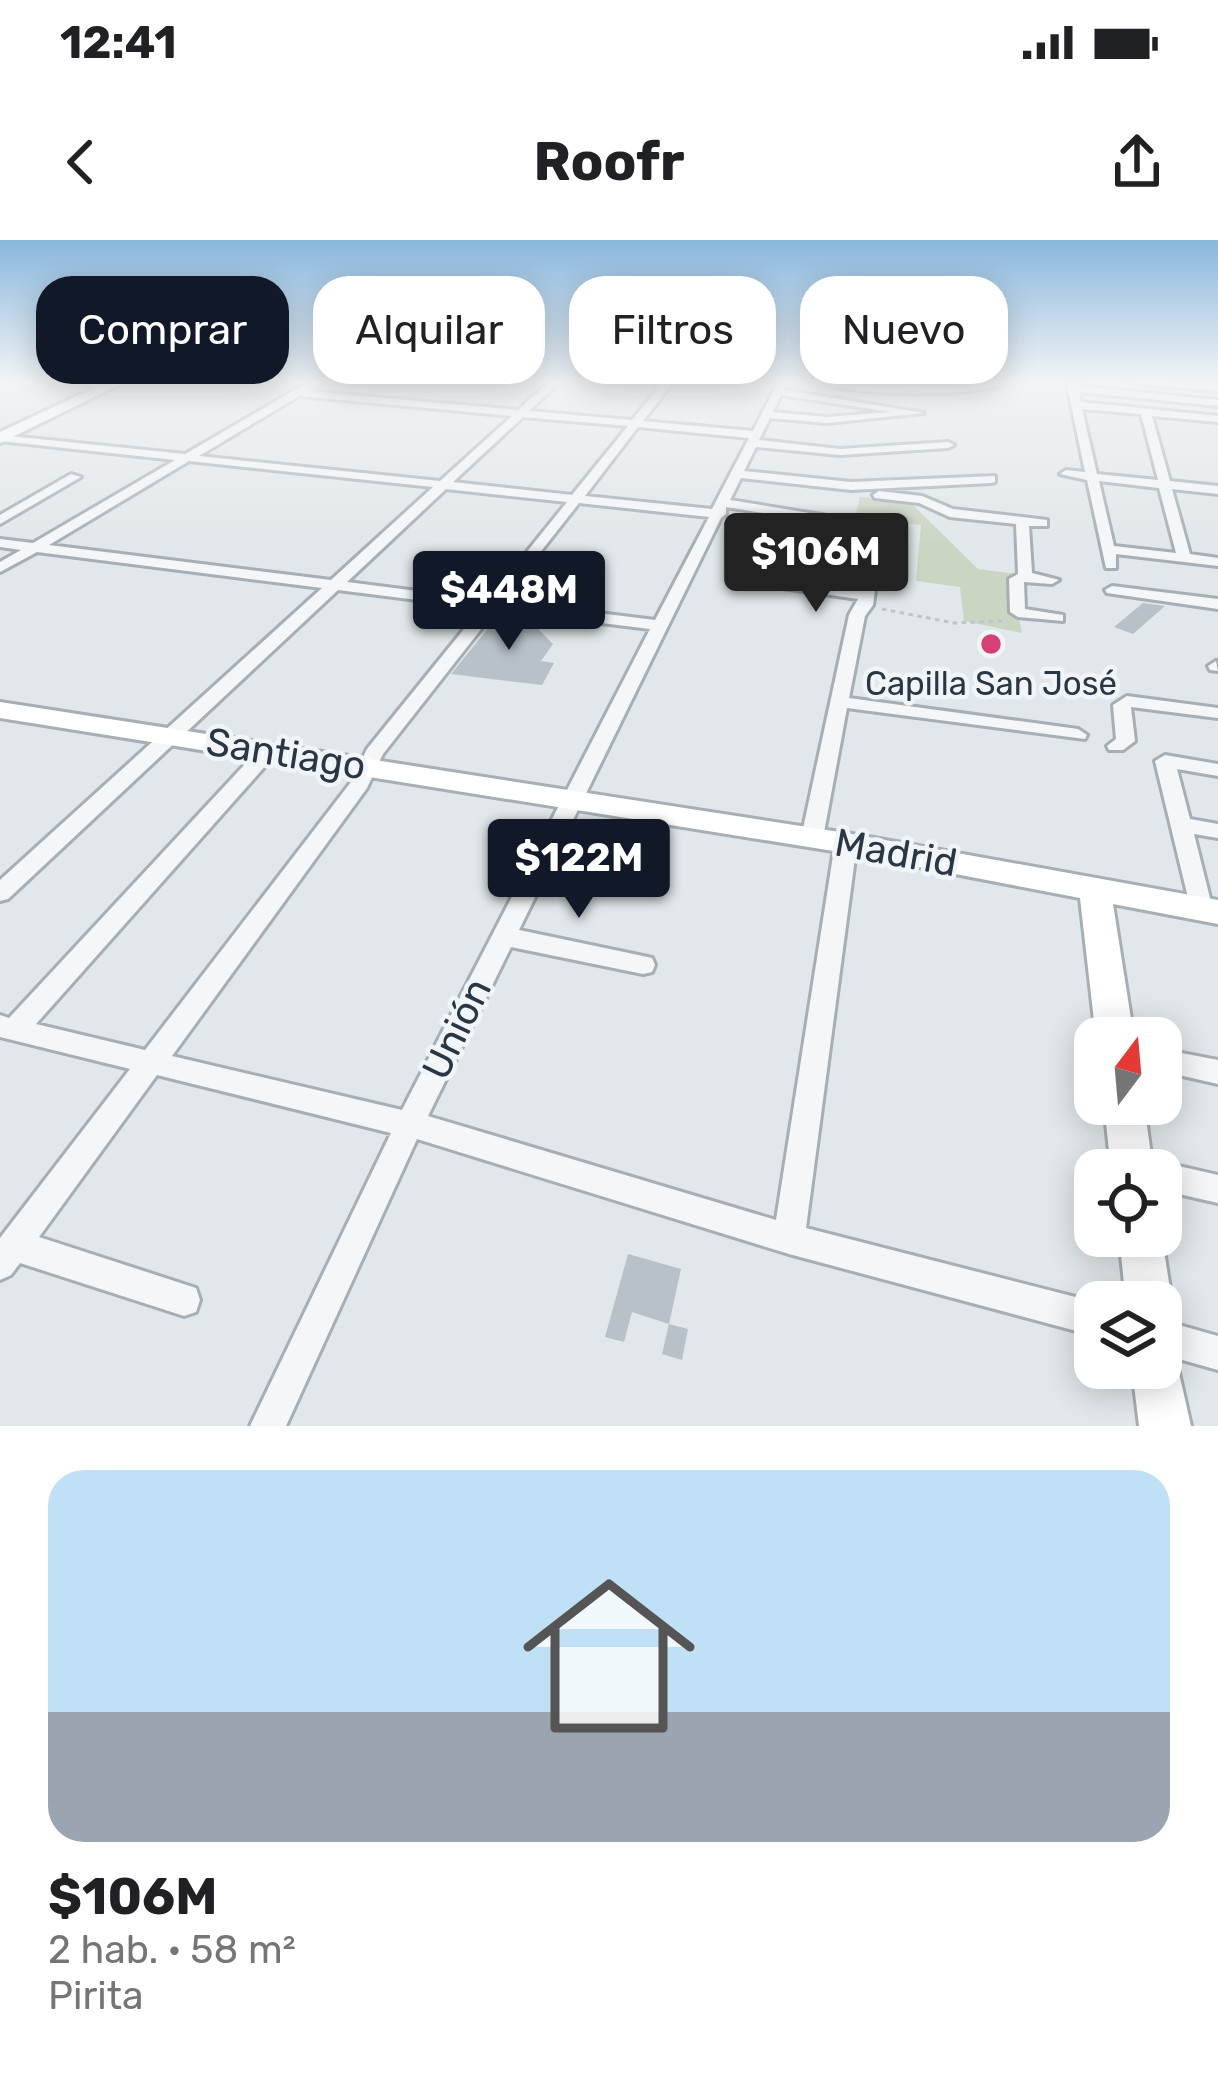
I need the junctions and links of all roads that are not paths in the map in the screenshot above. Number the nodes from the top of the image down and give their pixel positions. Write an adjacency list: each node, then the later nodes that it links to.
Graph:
1 (225, 435): 11 (street)
2 (495, 435): 17 (street)
3 (626, 435): 21 (street)
4 (726, 435): 9 (street)
5 (757, 435): 9 (street, Unión)
6 (1086, 435): 15 (street)
7 (1153, 435): 18 (street)
8 (0, 438): 11 (street)
9 (755, 439): 10 (street); 12 (street, Unión)
10 (948, 445)
11 (186, 458): 17 (street); 30 (street)
12 (737, 473): 19 (street); 22 (street, Unión)
13 (1066, 474): 15 (street)
14 (75, 477): 24 (street)
15 (1096, 477): 18 (street); 32 (street)
16 (991, 479): 19 (street)
17 (443, 485): 21 (street); 38 (street)
18 (1168, 485): 20 (street); 32 (street)
19 (851, 486): 25 (street)
20 (1218, 490)
21 (578, 499): 22 (street); 41 (street)
22 (722, 508): 23 (street); 44 (street, Unión)
23 (795, 517): 26 (street); 31 (street)
24 (0, 520)
25 (1022, 521): 27 (street); 36 (street)
26 (846, 523)
27 (1042, 523)
28 (876, 527): 33 (street)
29 (0, 543): 30 (street)
30 (35, 548): 35 (street); 38 (street)
31 (784, 549): 33 (street); 42 (street)
32 (1184, 558): 34 (street)
33 (872, 560): 42 (street)
34 (1218, 562)
35 (0, 568)
36 (1025, 577): 37 (street); 43 (street)
37 (1052, 580)
38 (332, 585): 41 (street); 49 (street)
39 (1112, 590): 40 (street)
40 (1218, 604)
41 (493, 605): 44 (street); 52 (street)
42 (862, 605): 45 (street)
43 (1057, 618)
44 (662, 626): 54 (street, Unión)
45 (841, 702): 48 (street); 57 (street)
46 (0, 710): 49 (street, Santiago)
47 (1218, 713): 50 (street)
48 (1078, 735)
49 (171, 736): 51 (street, Santiago); 60 (street)
50 (1116, 746)
51 (268, 751): 52 (street, Santiago); 65 (street)
52 (366, 767): 54 (street, Santiago); 66 (street)
53 (1218, 770): 55 (street)
54 (573, 800): 57 (street, Madrid); 62 (street, Unión)
55 (1183, 825): 56 (street); 61 (street)
56 (1218, 831)
57 (812, 838): 58 (street, Madrid)
58 (846, 843): 59 (street, Madrid); 72 (street)
59 (1095, 891): 61 (street, Madrid); 64 (street)
60 (0, 893)
61 (1210, 911)
62 (502, 935): 63 (street); 69 (street, Unión)
63 (644, 965)
64 (1112, 1017)
65 (7, 1028): 66 (street)
66 (151, 1059): 69 (street); 73 (street)
67 (1182, 1064): 68 (street)
68 (1218, 1072)
69 (409, 1125): 72 (street); 79 (street, Unión)
70 (1182, 1180): 71 (street)
71 (1218, 1189)
72 (789, 1239): 75 (street)
73 (7, 1255): 74 (street)
74 (184, 1300)
75 (1074, 1314)
76 (1182, 1343): 77 (street)
77 (1218, 1353)
78 (1160, 1389): 80 (street)
79 (268, 1426)
80 (1165, 1426)

